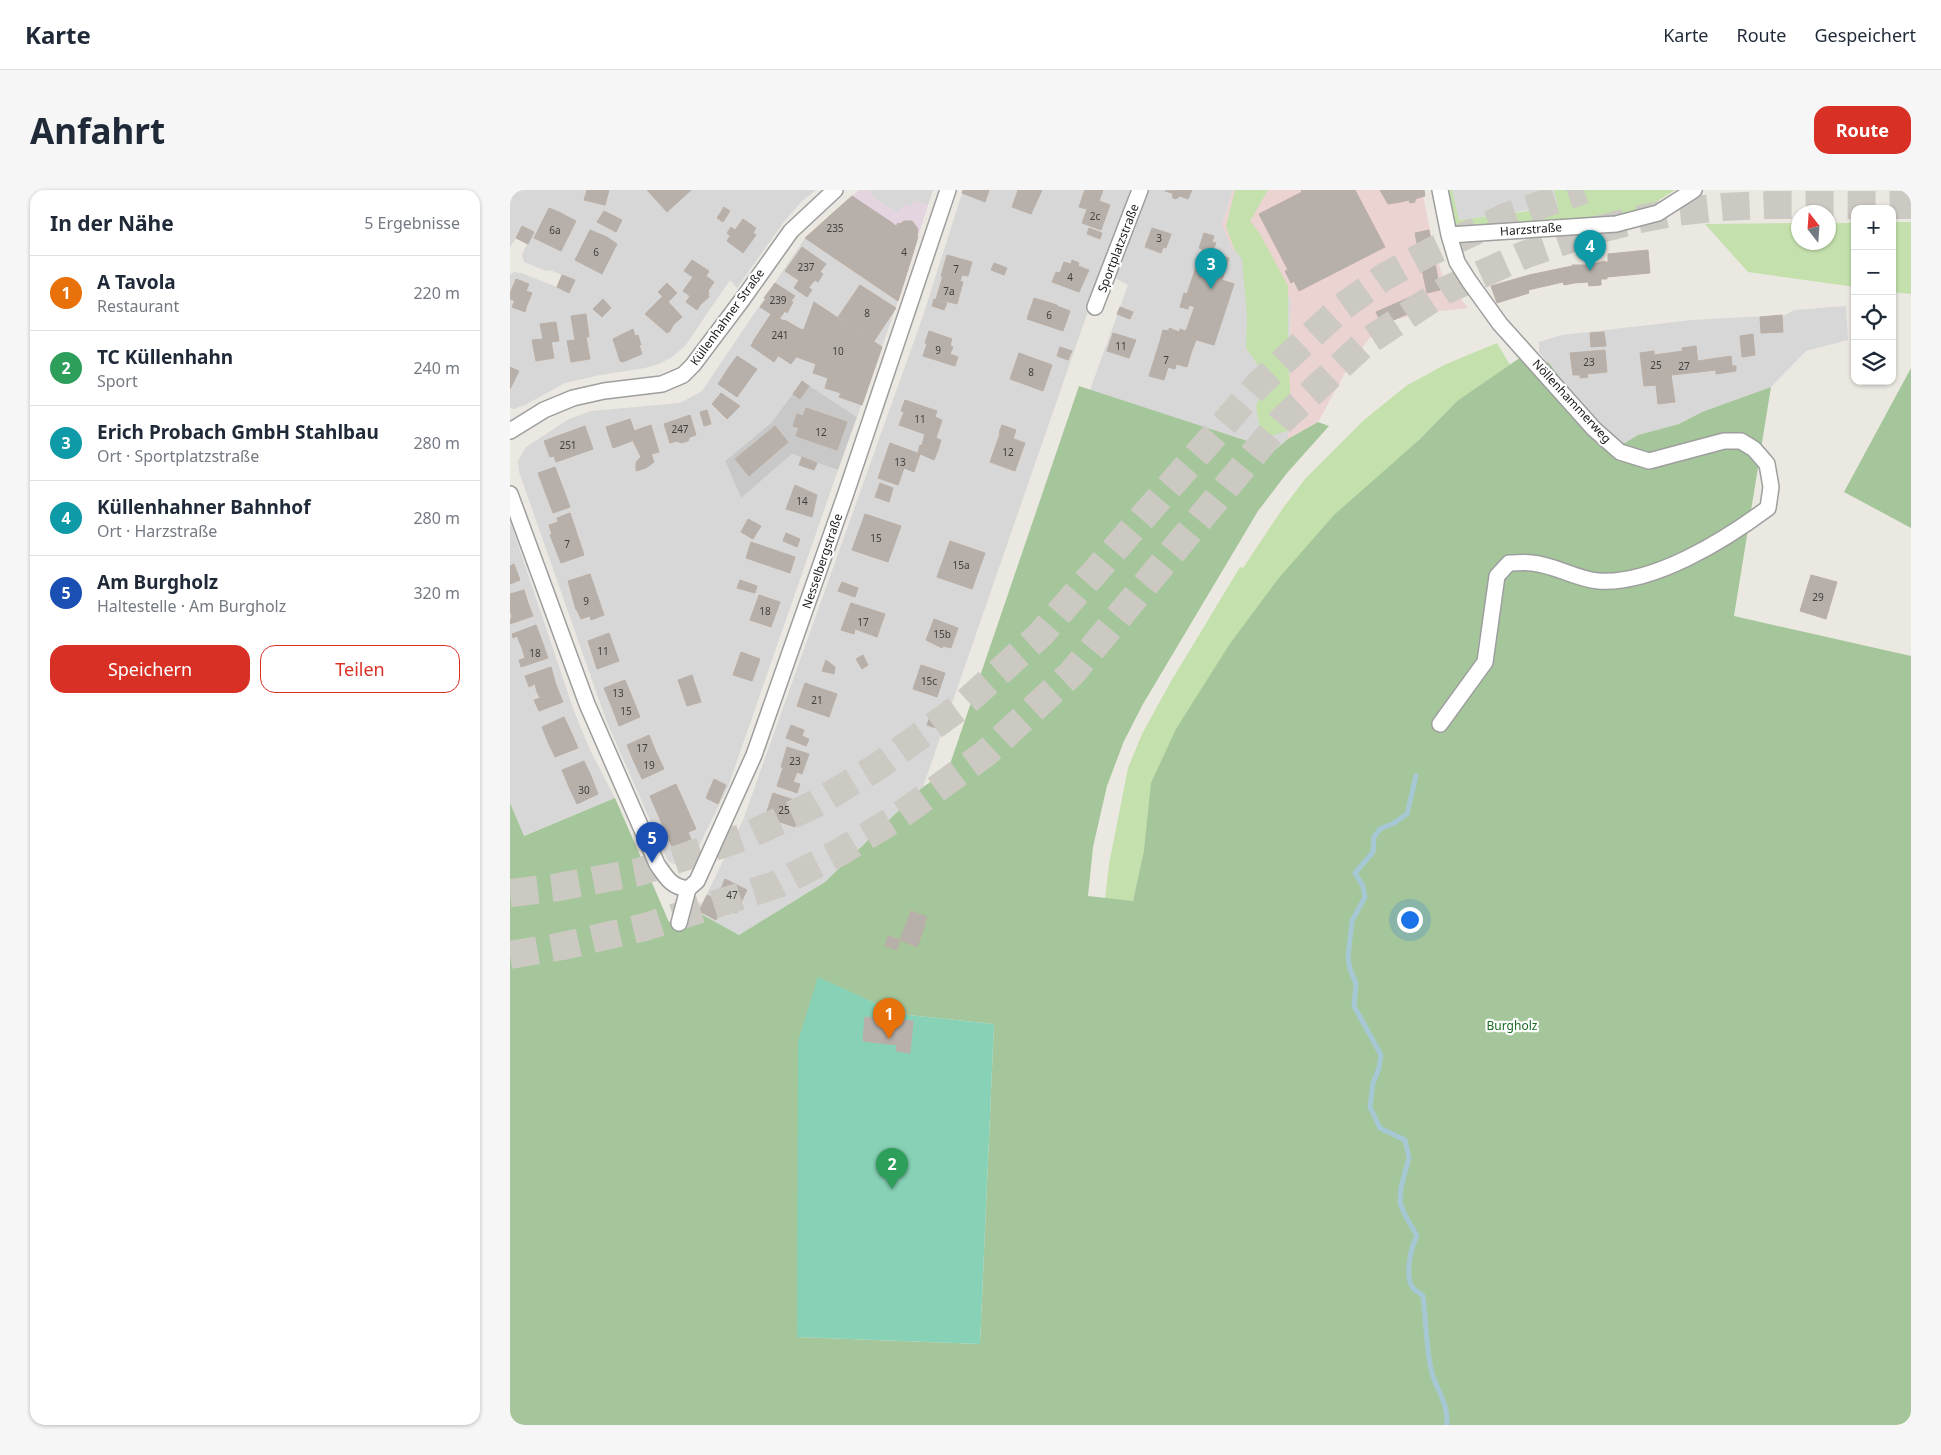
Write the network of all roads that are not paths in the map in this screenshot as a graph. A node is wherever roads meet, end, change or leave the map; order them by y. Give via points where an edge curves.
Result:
1 (834, 190) edge
2 (948, 190) edge
3 (1140, 190) edge
4 (1440, 190) edge
5 (1694, 190) edge
6 (1449, 235) junction
7 (1095, 307) dead end
8 (511, 429) edge
9 (510, 494) edge
10 (1440, 724) dead end
11 (688, 889) junction
12 (678, 923) dead end

1 - 8 street, Küllenhahner Straße via 791,231 683,375 662,384 573,398
2 - 11 street, Nesselbergstraße via 754,755 696,881
3 - 7 street, Sportplatzstraße
4 - 6 street, Nöllenhammerweg
5 - 6 street, Harzstraße via 1658,213 1616,224
6 - 10 street, Nöllenhammerweg via 1457,262 1500,324 1594,429 1620,452 1649,461 1724,441 1741,441 1767,464 1771,487 1768,508 1741,528 1677,563 1635,578 1598,581 1533,563 1509,563 1497,576 1485,662
9 - 11 street via 587,704 657,864 670,882
11 - 12 street, Nesselbergstraße

